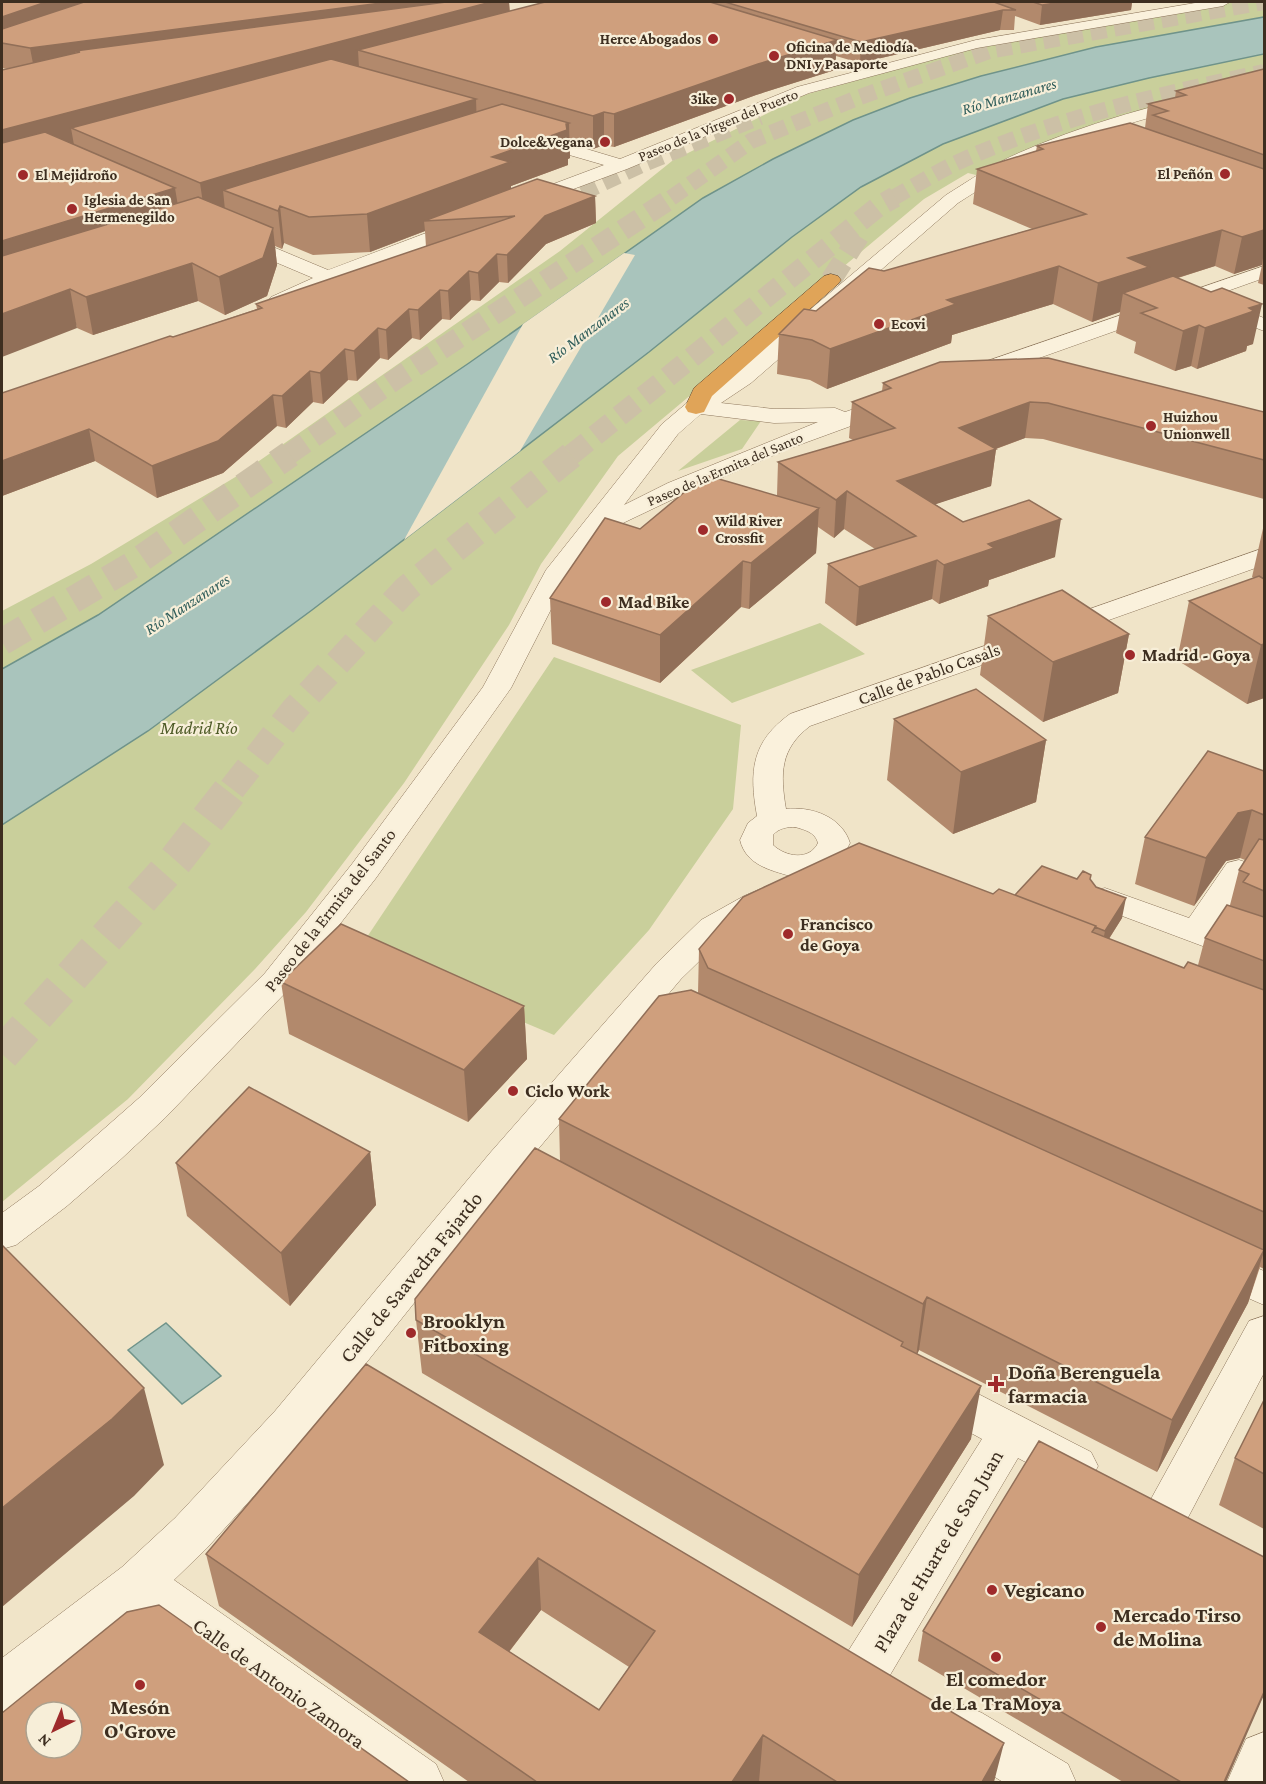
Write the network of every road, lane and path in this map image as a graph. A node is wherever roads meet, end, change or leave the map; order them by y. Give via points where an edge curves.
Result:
1 (1223, 2) edge
2 (1010, 21) edge
3 (1038, 32) junction
4 (844, 66) edge
5 (865, 72) junction
6 (1264, 84) edge
7 (1222, 93) junction
8 (1254, 105) edge
9 (514, 133) edge
10 (1083, 133) junction
11 (1111, 143) edge
12 (621, 165) junction
13 (582, 193) tunnel mouth
14 (221, 232) edge
15 (1264, 272) edge
16 (328, 276) junction
17 (831, 280) tunnel mouth
18 (1194, 296) junction
19 (1264, 325) edge
20 (743, 378) junction
21 (1033, 378) edge
22 (906, 398) edge
23 (696, 407) junction
24 (861, 414) junction
25 (593, 530) junction
26 (1264, 556) edge
27 (785, 819) junction
28 (832, 863) junction
29 (1264, 879) edge
30 (1105, 898) edge
31 (1196, 933) junction
32 (1264, 958) edge
33 (640, 1003) junction
34 (675, 1019) edge
35 (2, 1234) edge
36 (1178, 1250) edge
37 (1264, 1289) edge
38 (1264, 1334) edge
39 (906, 1377) edge
40 (1010, 1432) junction
41 (139, 1582) junction
42 (824, 1646) edge
43 (865, 1670) junction
44 (2, 1688) edge
45 (1264, 1757) edge
46 (1036, 1779) edge
47 (418, 1782) edge
48 (1253, 1782) edge

1 - 3 street, Paseo de la Virgen del Puerto
2 - 3 street
3 - 5 street, Paseo de la Virgen del Puerto
4 - 5 street
5 - 12 street, Paseo de la Virgen del Puerto via 803,90
6 - 7 street
7 - 8 street
7 - 10 street
9 - 12 street
10 - 11 street
10 - 20 street via 1016,161 952,199
12 - 13 street, Paseo de la Virgen del Puerto via 510,214
14 - 16 street
15 - 18 street
16 - 16 street via 483,225 304,302 257,312 315,286
17 - 23 highway via 702,393
18 - 19 street
18 - 21 street via 950,383 1008,371
20 - 23 street
20 - 24 street, Paseo de la Ermita del Santo via 762,398 791,411
22 - 24 street, Paseo de la Ermita del Santo
23 - 24 street, Paseo de la Ermita del Santo via 774,416
23 - 25 street, Paseo de la Ermita del Santo via 670,429
24 - 25 street, Paseo de la Ermita del Santo via 677,488
25 - 35 street, Paseo de la Ermita del Santo via 555,576 496,688 364,871 278,981 106,1150
26 - 27 street, Calle de Pablo Casals via 800,720 785,729 768,763 768,798
27 - 28 street via 811,819 830,831 834,839
27 - 28 street via 758,831 755,839 762,854 783,864
28 - 33 street, Calle de Saavedra Fajardo via 806,881 713,928
29 - 31 street via 1239,870
30 - 31 street
31 - 32 street
33 - 34 street
33 - 41 street, Calle de Saavedra Fajardo via 522,1172 359,1373 291,1424 191,1533
36 - 37 street
38 - 40 street via 1150,1505
39 - 40 street
40 - 43 street, Plaza de Huarte de San Juan
41 - 44 street, Calle de Saavedra Fajardo
41 - 47 street, Calle de Antonio Zamora
42 - 43 street
43 - 46 street
45 - 48 street

